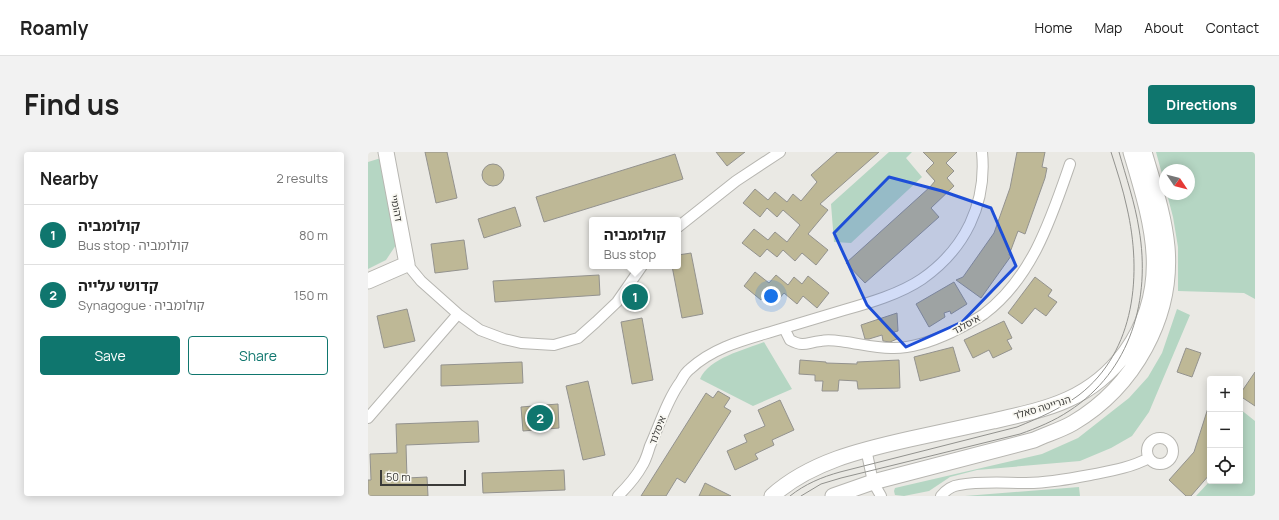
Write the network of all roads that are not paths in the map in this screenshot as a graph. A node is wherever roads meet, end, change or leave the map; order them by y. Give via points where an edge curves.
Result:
1 (386, 152) edge
2 (780, 152) edge
3 (982, 152) edge
4 (1131, 152) edge
5 (1144, 152) edge
6 (1070, 164) dead end
7 (681, 225) edge
8 (407, 264) junction
9 (640, 269) edge
10 (368, 281) edge
11 (458, 314) junction
12 (784, 328) junction
13 (368, 418) edge
14 (866, 449) junction
15 (1149, 458) dead end
16 (873, 482) junction
17 (618, 496) edge
18 (772, 496) edge
19 (833, 496) edge
20 (881, 496) edge
21 (941, 496) edge

1 - 8 main road, דהומיי
2 - 7 street via 736,181
3 - 12 street, איסלנד via 980,192 971,224 964,237 940,264 922,279 895,293 870,303
4 - 14 main road, הנרייטה סאלד via 1150,221 1155,267 1153,290 1143,320 1132,343 1116,364 1086,390 1047,407
5 - 16 main road via 1163,221 1168,273 1159,316 1148,342 1123,381 1108,397 1073,423 1034,440
6 - 12 street, איסלנד via 1051,219 1026,268 1003,297 966,325 942,337 893,348 823,340 803,345 790,340
8 - 10 main road
8 - 11 street via 421,281
9 - 11 street via 617,302 578,338 563,343 540,345 504,339 480,330
11 - 13 street
12 - 17 street, איסלנד via 719,349 688,370 666,406 643,465
14 - 16 street
14 - 18 main road, הנרייטה סאלד via 821,466 784,485
15 - 21 street via 1120,469 1066,479 958,485 950,487
16 - 19 main road
16 - 20 street

